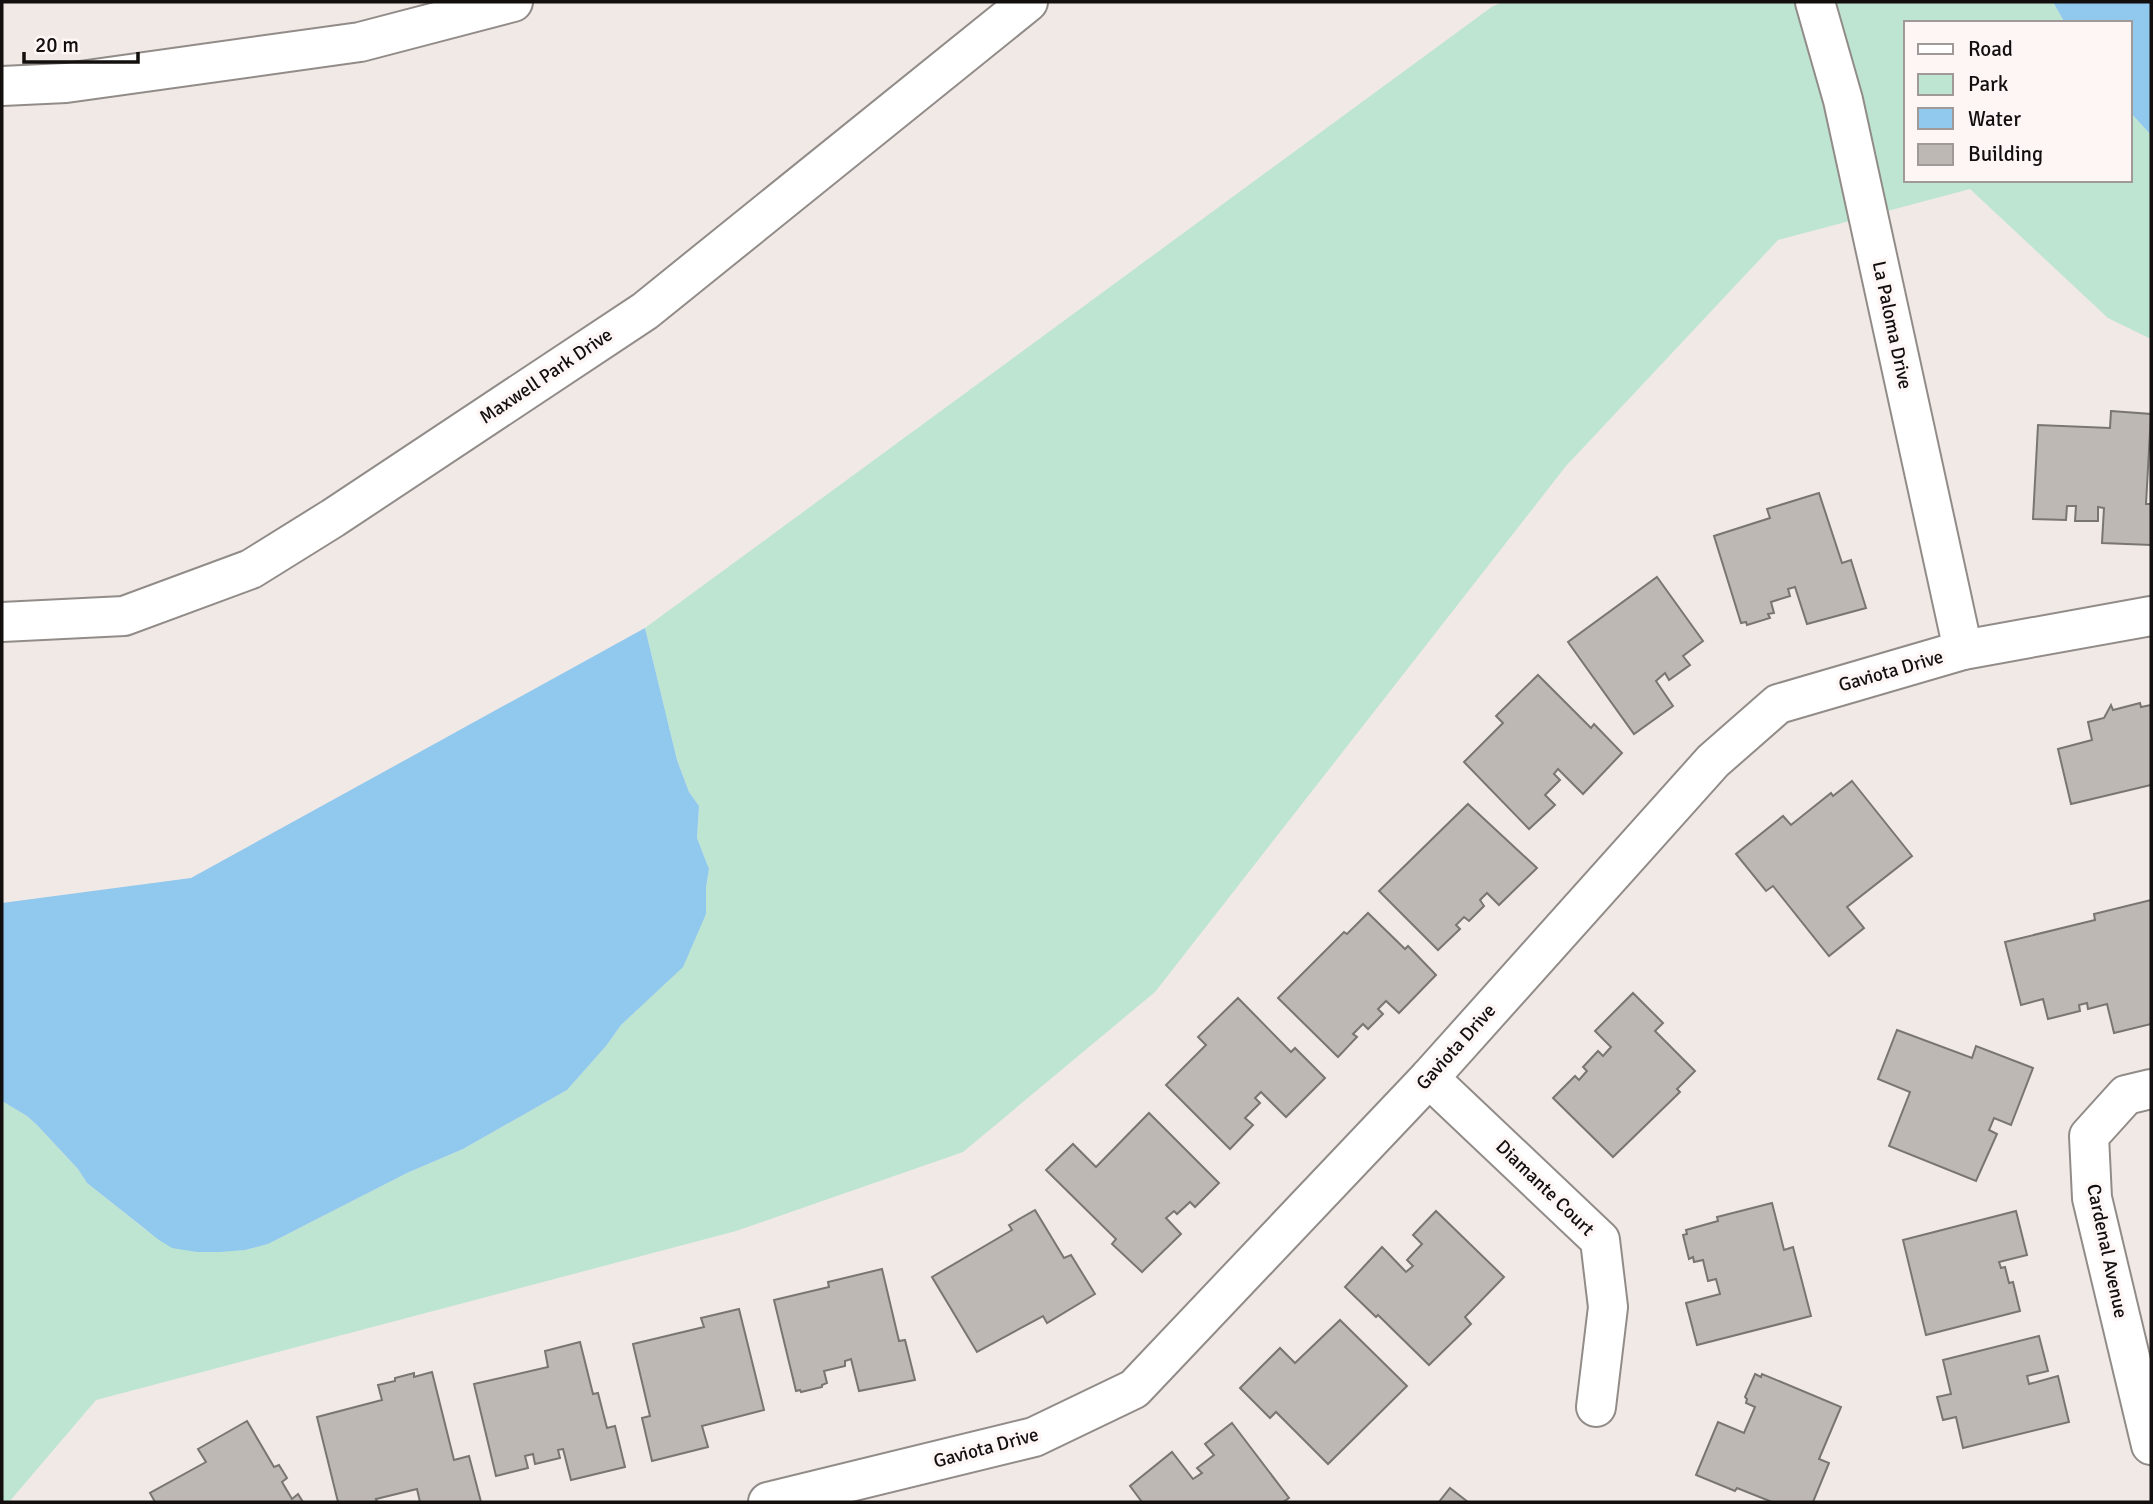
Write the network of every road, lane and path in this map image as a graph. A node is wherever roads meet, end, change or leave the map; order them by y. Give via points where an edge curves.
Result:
1 (513, 2) edge
2 (1028, 2) edge
3 (1815, 2) edge
4 (2, 86) edge
5 (2151, 616) edge
6 (2, 622) edge
7 (1963, 650) junction
8 (1429, 1078) junction
9 (2151, 1089) edge
10 (1596, 1407) dead end
11 (2151, 1445) edge
12 (768, 1502) edge

1 - 4 street via 360,42 66,83
2 - 6 street, Maxwell Park Drive via 645,311 251,569 124,616
3 - 7 street, La Paloma Drive via 1843,100
5 - 7 street, Gaviota Drive
7 - 8 street, Gaviota Drive via 1778,704 1713,761
8 - 10 street, Diamante Court via 1600,1240 1608,1307
8 - 12 street, Gaviota Drive via 1134,1389 1034,1437
9 - 11 street, Cardenal Avenue via 2126,1095 2089,1136 2092,1198

